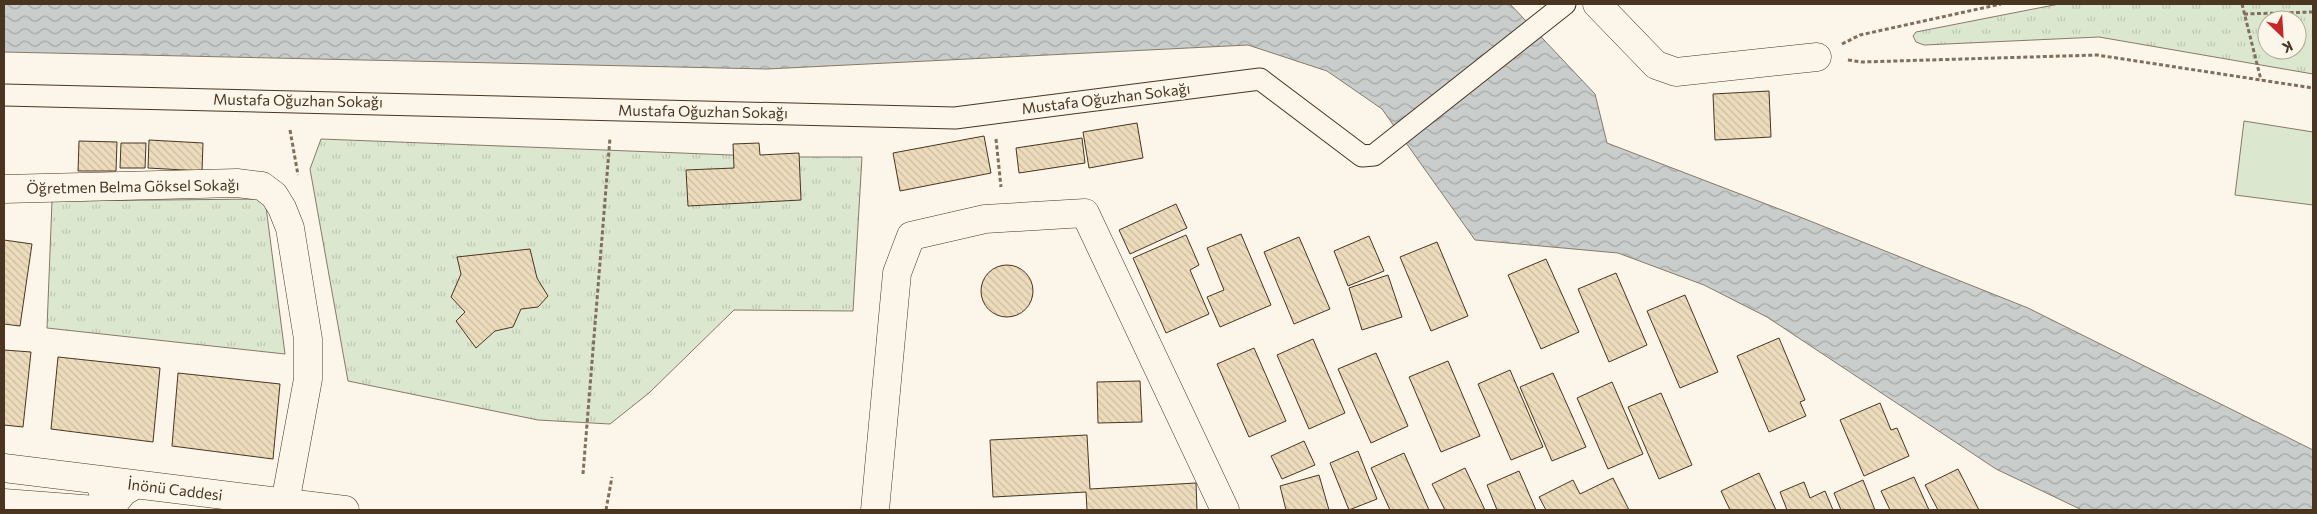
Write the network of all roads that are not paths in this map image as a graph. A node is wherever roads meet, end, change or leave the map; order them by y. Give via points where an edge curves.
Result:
1 (1565, 4) edge
2 (1597, 4) edge
3 (1817, 56) road end
4 (4, 95) edge
5 (4, 189) edge
6 (4, 468) edge
7 (100, 481) junction
8 (135, 485) junction
9 (4, 503) edge
10 (285, 503) junction
11 (96, 510) edge
12 (109, 510) edge
13 (346, 510) edge
14 (875, 510) edge
15 (1225, 510) edge

1 - 4 street, Mustafa Oğuzhan Sokağı via 1374,155 1362,156 1260,79 955,118
2 - 3 street via 1656,65 1676,72
5 - 10 street, Öğretmen Belma Göksel Sokağı via 237,183 262,186 274,195 290,228 308,339 308,379
6 - 7 street, İnönü Caddesi
7 - 8 street, İnönü Caddesi
7 - 12 street
8 - 10 street, İnönü Caddesi
8 - 12 street via 123,492
9 - 11 street
10 - 13 street, İnönü Caddesi
14 - 15 street via 897,273 911,236 984,219 1085,213

